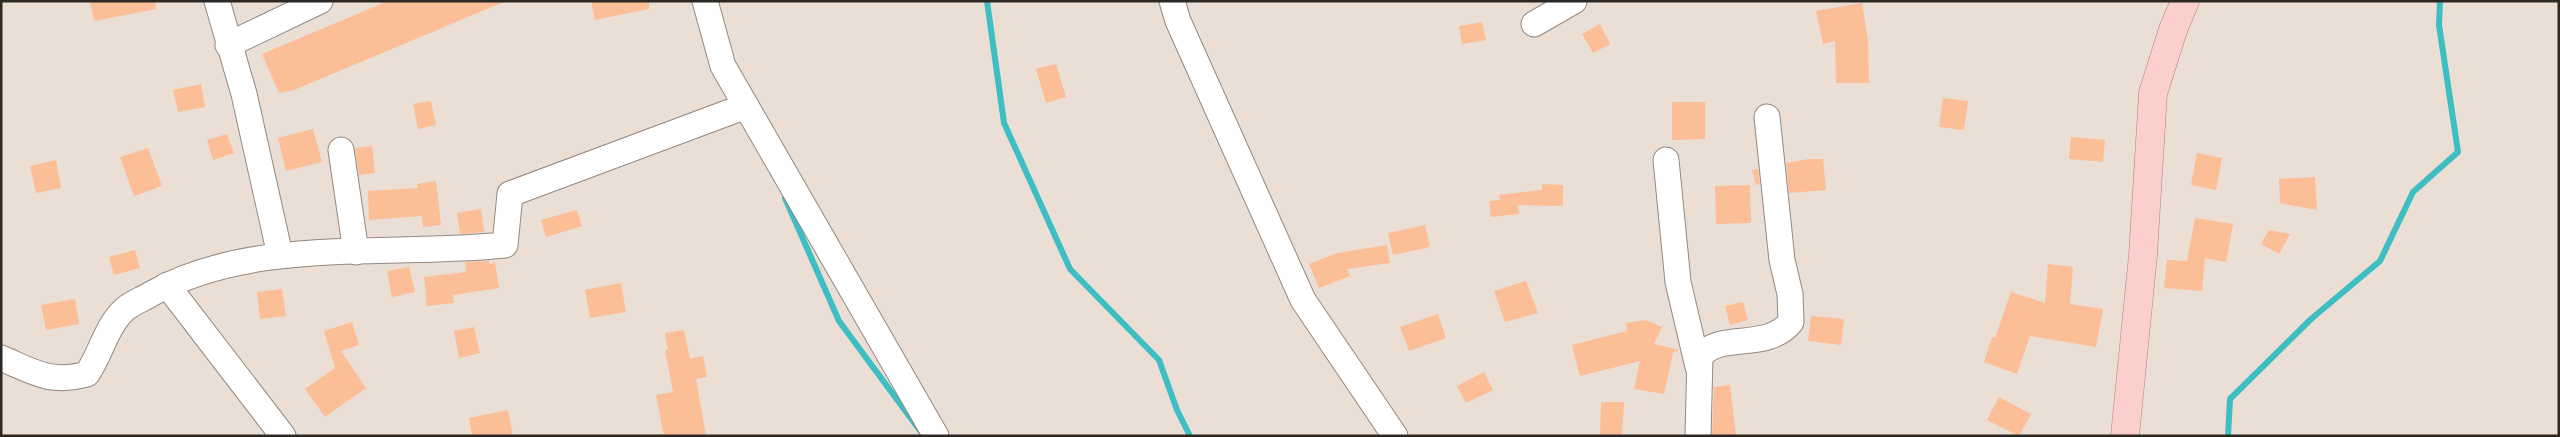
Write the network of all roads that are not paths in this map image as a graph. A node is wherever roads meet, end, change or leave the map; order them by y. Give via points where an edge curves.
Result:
1 (218, 1) edge
2 (320, 1) edge
3 (704, 1) edge
4 (1172, 1) edge
5 (1574, 1) edge
6 (2185, 1) edge
7 (1534, 24) dead end
8 (228, 45) junction
9 (746, 106) junction
10 (1767, 117) dead end
11 (341, 150) dead end
12 (1666, 160) dead end
13 (356, 252) junction
14 (280, 255) junction
15 (167, 285) junction
16 (1, 358) edge
17 (1698, 367) junction
18 (283, 436) edge
19 (936, 436) edge
20 (1394, 436) edge
21 (1698, 436) edge
22 (2125, 436) edge

1 - 8 street
2 - 8 street
3 - 9 street via 723,66
4 - 20 street via 1178,21 1303,300
5 - 7 street
6 - 22 main road via 2153,93 2143,255
8 - 14 street via 244,94
9 - 13 street via 510,194 505,246
9 - 19 street
10 - 17 street via 1791,322 1767,339 1711,347 1700,356
11 - 13 street
12 - 17 street via 1678,282
13 - 14 street
14 - 15 street via 222,265
15 - 16 street via 125,309 110,327 97,360 87,374 69,379 48,378
15 - 18 street
17 - 21 street

